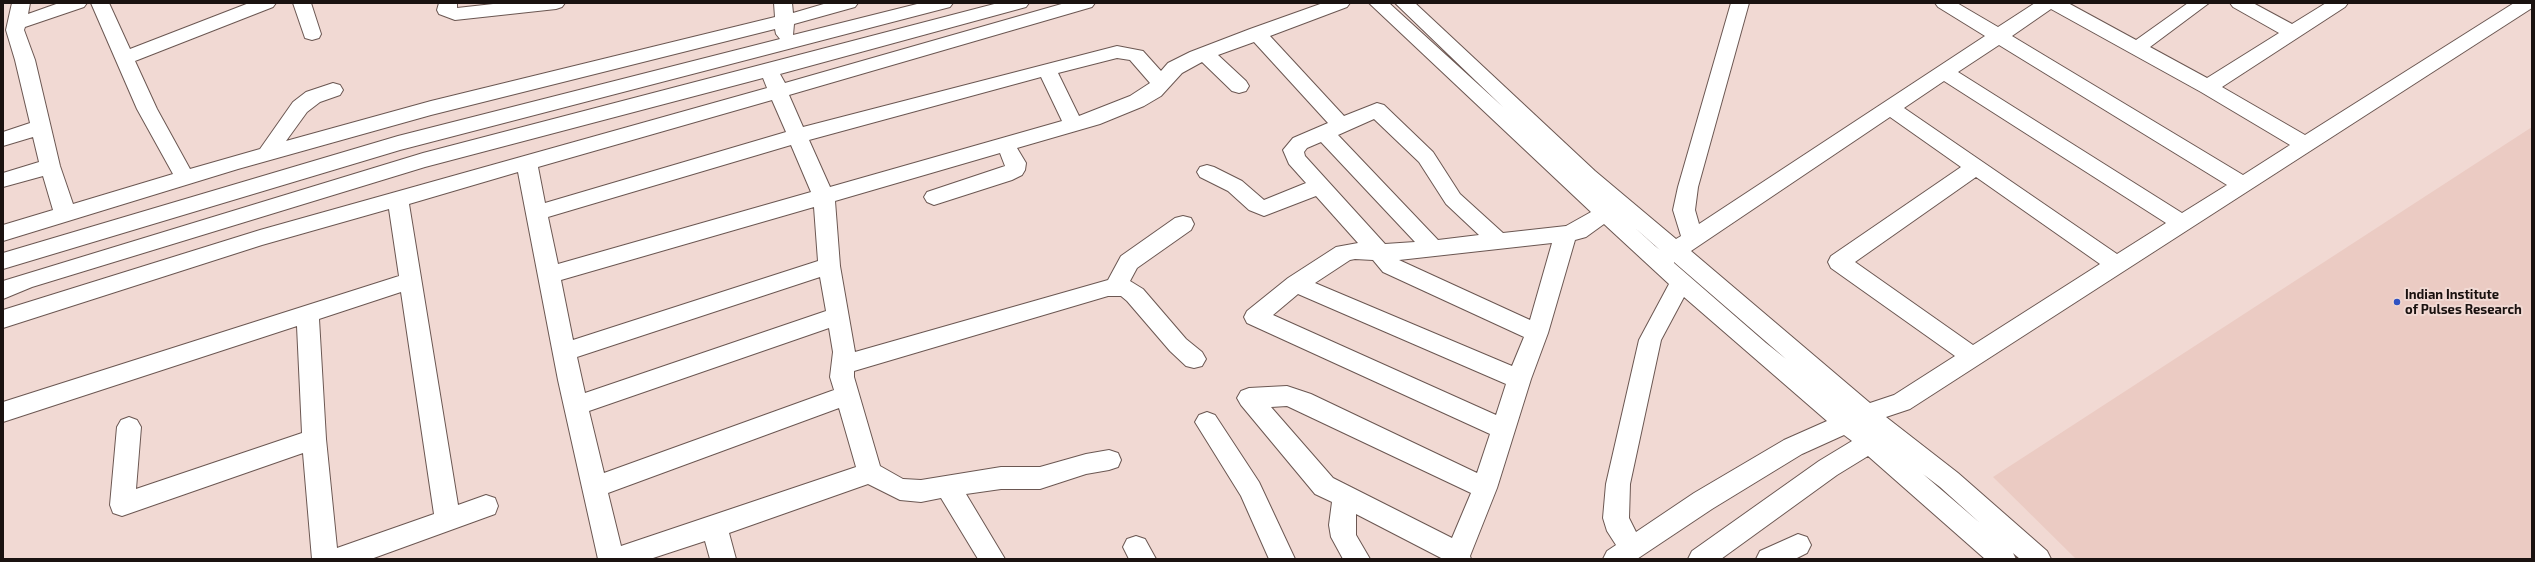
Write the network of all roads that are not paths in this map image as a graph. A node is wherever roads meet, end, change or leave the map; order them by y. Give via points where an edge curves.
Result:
1 (21, 3) edge
2 (78, 3) edge
3 (100, 3) edge
4 (267, 3) edge
5 (302, 3) edge
6 (448, 3) edge
7 (556, 3) edge
8 (850, 3) edge
9 (944, 3) edge
10 (1020, 3) edge
11 (1086, 3) edge
12 (1341, 3) edge
13 (1740, 3) edge
14 (1944, 3) edge
15 (2048, 3) edge
16 (2054, 3) edge
17 (2200, 3) edge
18 (2239, 3) edge
19 (2339, 3) edge
20 (1396, 5) edge
21 (2516, 5) edge
22 (784, 12) edge
23 (16, 24) junction
24 (2292, 32) junction
25 (1257, 33) junction
26 (312, 34) dead end
27 (2000, 37) junction
28 (786, 44) junction
29 (2138, 47) junction
30 (763, 50) junction
31 (1204, 54) junction
32 (124, 59) junction
33 (769, 70) junction
34 (1047, 70) junction
35 (1945, 74) junction
36 (1161, 84) junction
37 (1239, 86) dead end
38 (2208, 87) junction
39 (333, 90) dead end
40 (778, 92) junction
41 (1892, 109) junction
42 (1074, 125) junction
43 (40, 127) junction
44 (1333, 129) junction
45 (797, 136) junction
46 (3, 140) edge
47 (2304, 144) junction
48 (1005, 145) junction
49 (267, 154) junction
50 (527, 164) junction
51 (50, 166) junction
52 (1976, 167) junction
53 (1207, 172) dead end
54 (185, 178) junction
55 (3, 180) edge
56 (2242, 184) junction
57 (1320, 186) junction
58 (824, 197) junction
59 (934, 197) dead end
60 (398, 200) junction
61 (65, 213) junction
62 (536, 213) junction
63 (1605, 214) junction
64 (2181, 222) junction
65 (1183, 224) dead end
66 (3, 233) edge
67 (1566, 234) junction
68 (1693, 239) junction
69 (1498, 241) junction
70 (1434, 248) junction
71 (1380, 253) junction
72 (1667, 256) junction
73 (3, 261) edge
74 (2116, 264) junction
75 (829, 266) junction
76 (549, 275) junction
77 (410, 280) junction
78 (1681, 281) junction
79 (1296, 284) junction
80 (1118, 288) junction
81 (3, 290) edge
82 (308, 314) junction
83 (838, 316) junction
84 (3, 319) edge
85 (1537, 332) junction
86 (565, 352) junction
87 (1973, 357) junction
88 (1194, 359) dead end
89 (843, 365) junction
90 (1520, 379) junction
91 (846, 396) junction
92 (1902, 402) junction
93 (576, 406) junction
94 (3, 412) edge
95 (1856, 418) junction
96 (1207, 422) dead end
97 (129, 427) dead end
98 (1504, 429) junction
99 (1878, 437) junction
100 (314, 439) junction
101 (1109, 460) dead end
102 (870, 473) junction
103 (947, 486) junction
104 (595, 487) junction
105 (1485, 488) junction
106 (1345, 498) junction
107 (486, 506) dead end
108 (448, 520) junction
109 (714, 526) junction
110 (1798, 545) dead end
111 (1624, 553) edge
112 (1458, 558) edge
113 (325, 559) edge
114 (339, 559) edge
115 (611, 559) edge
116 (615, 559) edge
117 (723, 559) edge
118 (992, 559) edge
119 (1282, 559) edge
120 (1357, 559) edge
121 (1701, 559) edge
122 (1769, 559) edge
123 (2003, 559) edge
124 (2038, 559) edge

1 - 23 street
2 - 23 street
3 - 32 street
4 - 32 street
5 - 26 street
6 - 7 street via 446,10 455,14
8 - 22 street
9 - 28 street
10 - 33 street
11 - 40 street
12 - 25 street
13 - 68 street via 1688,187 1684,210
14 - 27 street
15 - 27 street
16 - 29 street
17 - 29 street
18 - 24 street
19 - 24 street
20 - 63 street
20 - 72 street via 1588,176
21 - 47 street
22 - 28 street
22 - 49 street
23 - 43 street via 15,30 25,60
24 - 38 street
25 - 31 street
25 - 44 street
27 - 35 street
27 - 56 street
28 - 30 street
29 - 38 street
30 - 33 street
30 - 73 street via 398,143
31 - 36 street via 1175,68
31 - 37 street
32 - 54 street via 147,109
33 - 40 street
33 - 81 street via 423,160 25,281
34 - 36 street via 1105,54 1126,53 1141,60
34 - 42 street
34 - 45 street
35 - 41 street
35 - 64 street
36 - 42 street via 1138,101
38 - 47 street
39 - 49 street via 313,96 300,107
40 - 45 street
40 - 50 street
41 - 52 street
41 - 68 street
42 - 48 street
43 - 46 street
43 - 51 street
44 - 57 street via 1300,143 1292,154
44 - 69 street via 1377,110 1426,157 1453,199
44 - 70 street
45 - 58 street
45 - 62 street
47 - 56 street
48 - 58 street
48 - 59 street via 1016,162 1015,170
49 - 54 street
50 - 60 street
50 - 62 street
51 - 55 street
51 - 61 street
52 - 74 street
52 - 87 street via 1839,262
53 - 57 street via 1235,186 1256,205 1264,208
54 - 61 street
56 - 64 street
57 - 71 street
58 - 75 street
58 - 76 street
60 - 77 street
60 - 84 street via 260,238
61 - 66 street
62 - 76 street
63 - 67 street via 1578,231
63 - 72 street
64 - 74 street
65 - 80 street via 1129,262 1121,273
67 - 69 street
67 - 85 street
68 - 72 street
69 - 70 street
70 - 71 street
71 - 79 street via 1344,253 1334,257
71 - 85 street via 1397,270
72 - 78 street
72 - 95 street
74 - 87 street
75 - 83 street
75 - 86 street
76 - 86 street
77 - 82 street
77 - 108 street
78 - 95 street
78 - 111 street via 1650,340 1618,484 1616,518
79 - 90 street
79 - 98 street via 1255,317
80 - 88 street via 1124,288 1135,295 1178,345
80 - 89 street via 1108,288
82 - 94 street
82 - 100 street
83 - 89 street via 844,352
83 - 93 street
85 - 90 street
86 - 93 street
87 - 92 street
89 - 91 street via 842,377
90 - 98 street
91 - 102 street
91 - 104 street
92 - 95 street
92 - 99 street
93 - 104 street
95 - 99 street
95 - 111 street via 1793,447
96 - 119 street via 1250,490
97 - 100 street via 122,505
98 - 105 street
99 - 121 street via 1828,468
99 - 123 street
99 - 124 street via 1949,480
100 - 113 street
101 - 103 street via 1040,478 1001,478
102 - 103 street via 894,486 910,491
102 - 109 street
103 - 118 street
104 - 115 street
105 - 106 street via 1303,402 1287,396 1249,398 1317,479
105 - 112 street
106 - 112 street via 1441,545
106 - 120 street via 1342,525 1344,537
107 - 108 street
108 - 114 street
109 - 116 street
109 - 117 street
110 - 122 street

